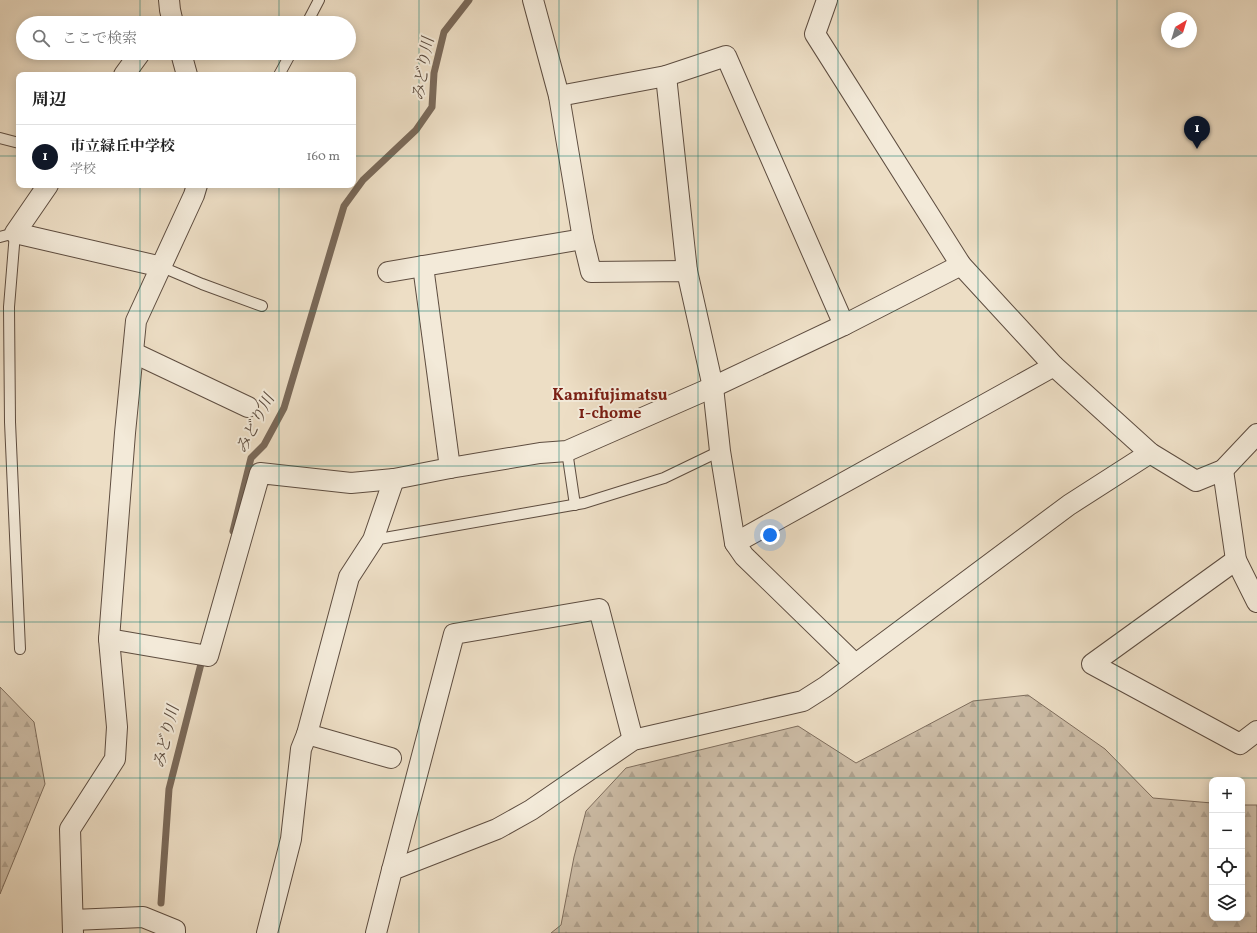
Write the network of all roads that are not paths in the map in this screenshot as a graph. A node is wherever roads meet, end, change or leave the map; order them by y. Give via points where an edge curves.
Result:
1 (319, 0) edge
2 (534, 0) edge
3 (827, 0) edge
4 (311, 16) edge
5 (135, 60) edge
6 (183, 60) edge
7 (287, 60) edge
8 (126, 72) edge
9 (186, 72) edge
10 (281, 72) edge
11 (666, 76) junction
12 (559, 96) junction
13 (0, 138) edge
14 (16, 142) edge
15 (46, 188) edge
16 (196, 188) edge
17 (8, 235) edge
18 (583, 239) junction
19 (961, 265) junction
20 (423, 266) junction
21 (162, 267) junction
22 (687, 271) junction
23 (388, 272) dead end
24 (262, 306) dead end
25 (844, 324) junction
26 (134, 353) junction
27 (1054, 366) junction
28 (712, 387) junction
29 (248, 407) dead end
30 (1257, 434) edge
31 (567, 451) junction
32 (720, 451) junction
33 (1150, 453) junction
34 (450, 468) junction
35 (1223, 470) junction
36 (394, 479) junction
37 (575, 505) junction
38 (373, 540) junction
39 (735, 543) junction
40 (1236, 560) junction
41 (1257, 602) edge
42 (109, 639) junction
43 (20, 649) dead end
44 (855, 664) junction
45 (1257, 731) edge
46 (307, 734) junction
47 (632, 740) junction
48 (391, 758) dead end
49 (392, 870) junction
50 (73, 926) edge
51 (175, 933) edge
52 (267, 933) edge
53 (376, 933) edge

1 - 4 lane
2 - 12 street
3 - 19 street via 815,34
5 - 8 street
6 - 9 street
7 - 10 lane
11 - 12 street
11 - 22 street
11 - 25 street via 726,56
12 - 18 street
13 - 14 lane
15 - 17 street
16 - 21 street
17 - 21 street
17 - 43 lane via 10,415
18 - 20 street
18 - 22 street via 591,272
19 - 25 street
19 - 27 street
20 - 23 street
20 - 34 street
21 - 24 lane
21 - 26 street via 136,321
22 - 28 street
25 - 28 street
26 - 29 street
26 - 42 street
27 - 33 street
27 - 39 street
28 - 31 street
28 - 32 street
30 - 35 street
31 - 34 street
31 - 37 lane
32 - 37 lane via 664,478
32 - 39 street
33 - 35 street via 1196,481
33 - 44 street via 1069,505
34 - 36 street
35 - 40 street
36 - 38 street
36 - 42 street via 352,483 260,473 208,656
37 - 38 lane
38 - 46 street via 349,577
39 - 44 street via 744,556
40 - 41 street
40 - 45 street via 1092,664 1240,744
42 - 50 street via 118,727 115,759 70,829
44 - 47 street via 804,700
46 - 48 street
46 - 52 street via 301,749 291,839
47 - 49 street via 531,810 497,829
47 - 49 street via 599,609 454,634
49 - 53 street
50 - 51 street via 143,917 175,930

